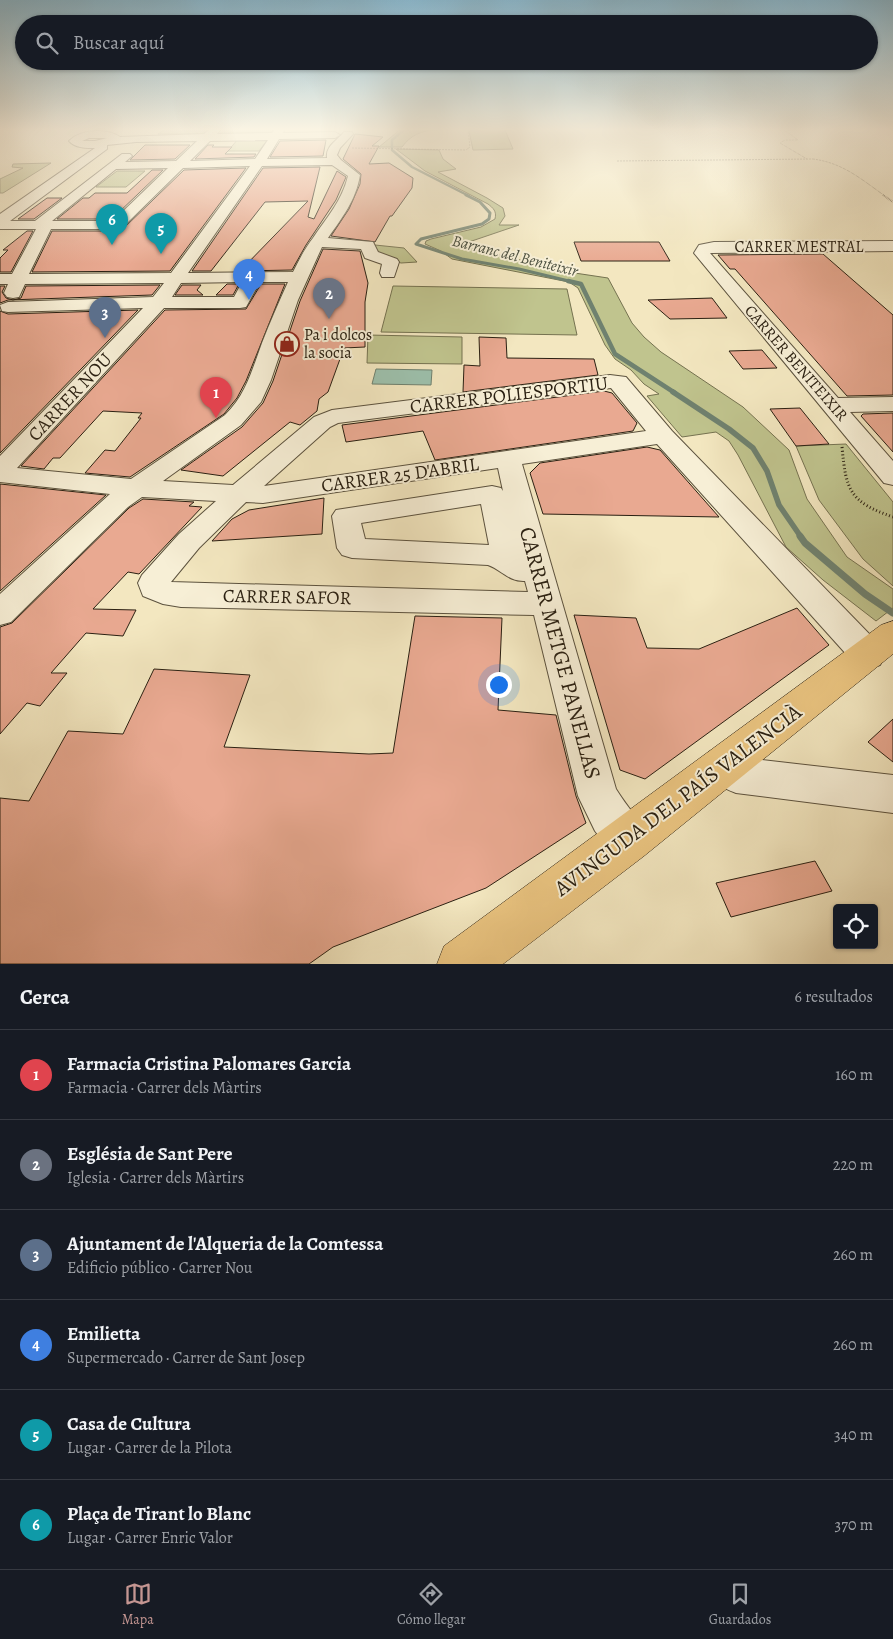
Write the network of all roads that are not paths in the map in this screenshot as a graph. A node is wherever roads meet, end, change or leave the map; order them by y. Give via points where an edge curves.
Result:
1 (59, 174) edge
2 (103, 174) edge
3 (170, 174) edge
4 (250, 174) edge
5 (351, 174) edge
6 (0, 221) edge
7 (0, 225) edge
8 (42, 225) junction
9 (318, 242) junction
10 (893, 246) edge
11 (705, 248) joint
12 (300, 273) junction
13 (388, 273) dead end
14 (177, 277) junction
15 (9, 279) edge
16 (249, 282) junction
17 (158, 303) junction
18 (5, 307) edge
19 (893, 404) edge
20 (832, 406) junction
21 (663, 436) junction
22 (508, 460) junction
23 (0, 473) edge
24 (893, 477) edge
25 (135, 488) junction
26 (238, 495) junction
27 (506, 561) junction
28 (543, 587) junction
29 (0, 614) edge
30 (885, 643) edge
31 (723, 765) junction
32 (893, 794) edge
33 (628, 840) junction
34 (462, 964) edge

1 - 6 street
2 - 8 street
3 - 8 street via 116,227
4 - 14 street
5 - 9 street via 354,176 348,199
7 - 8 street
8 - 15 street
9 - 12 street
9 - 13 street via 368,245 371,255 391,262
10 - 11 street, CARRER MESTRAL
11 - 20 street, CARRER BENITEIXIR via 702,253 705,257
12 - 16 street
12 - 25 street via 276,331 264,372 248,405 233,420
14 - 15 street
14 - 16 street
14 - 17 street, CARRER NOU
15 - 18 street
16 - 17 street via 240,303
17 - 18 street
17 - 23 street, CARRER NOU
19 - 20 street
20 - 24 street, CARRER BENITEIXIR
21 - 22 street, CARRER 25 D'ABRIL
21 - 26 street, CARRER POLIESPORTIU via 618,382 610,380 332,417 322,422
21 - 30 street, CARRER POLIESPORTIU
22 - 26 street, CARRER 25 D'ABRIL via 263,495
22 - 28 street, CARRER METGE PANELLAS
23 - 25 street, CARRER 25 D'ABRIL
25 - 26 street, CARRER 25 D'ABRIL
25 - 29 street via 103,513
26 - 28 street, CARRER SAFOR via 189,541 153,583 154,588 163,593 181,595
27 - 27 street via 492,494 346,516 352,548 491,555
27 - 28 street
28 - 33 street, CARRER METGE PANELLAS via 598,796
30 - 31 main road, AVINGUDA DEL PAÍS VALENCIÀ
31 - 32 street via 736,775
31 - 33 main road, AVINGUDA DEL PAÍS VALENCIÀ
33 - 34 main road, AVINGUDA DEL PAÍS VALENCIÀ

